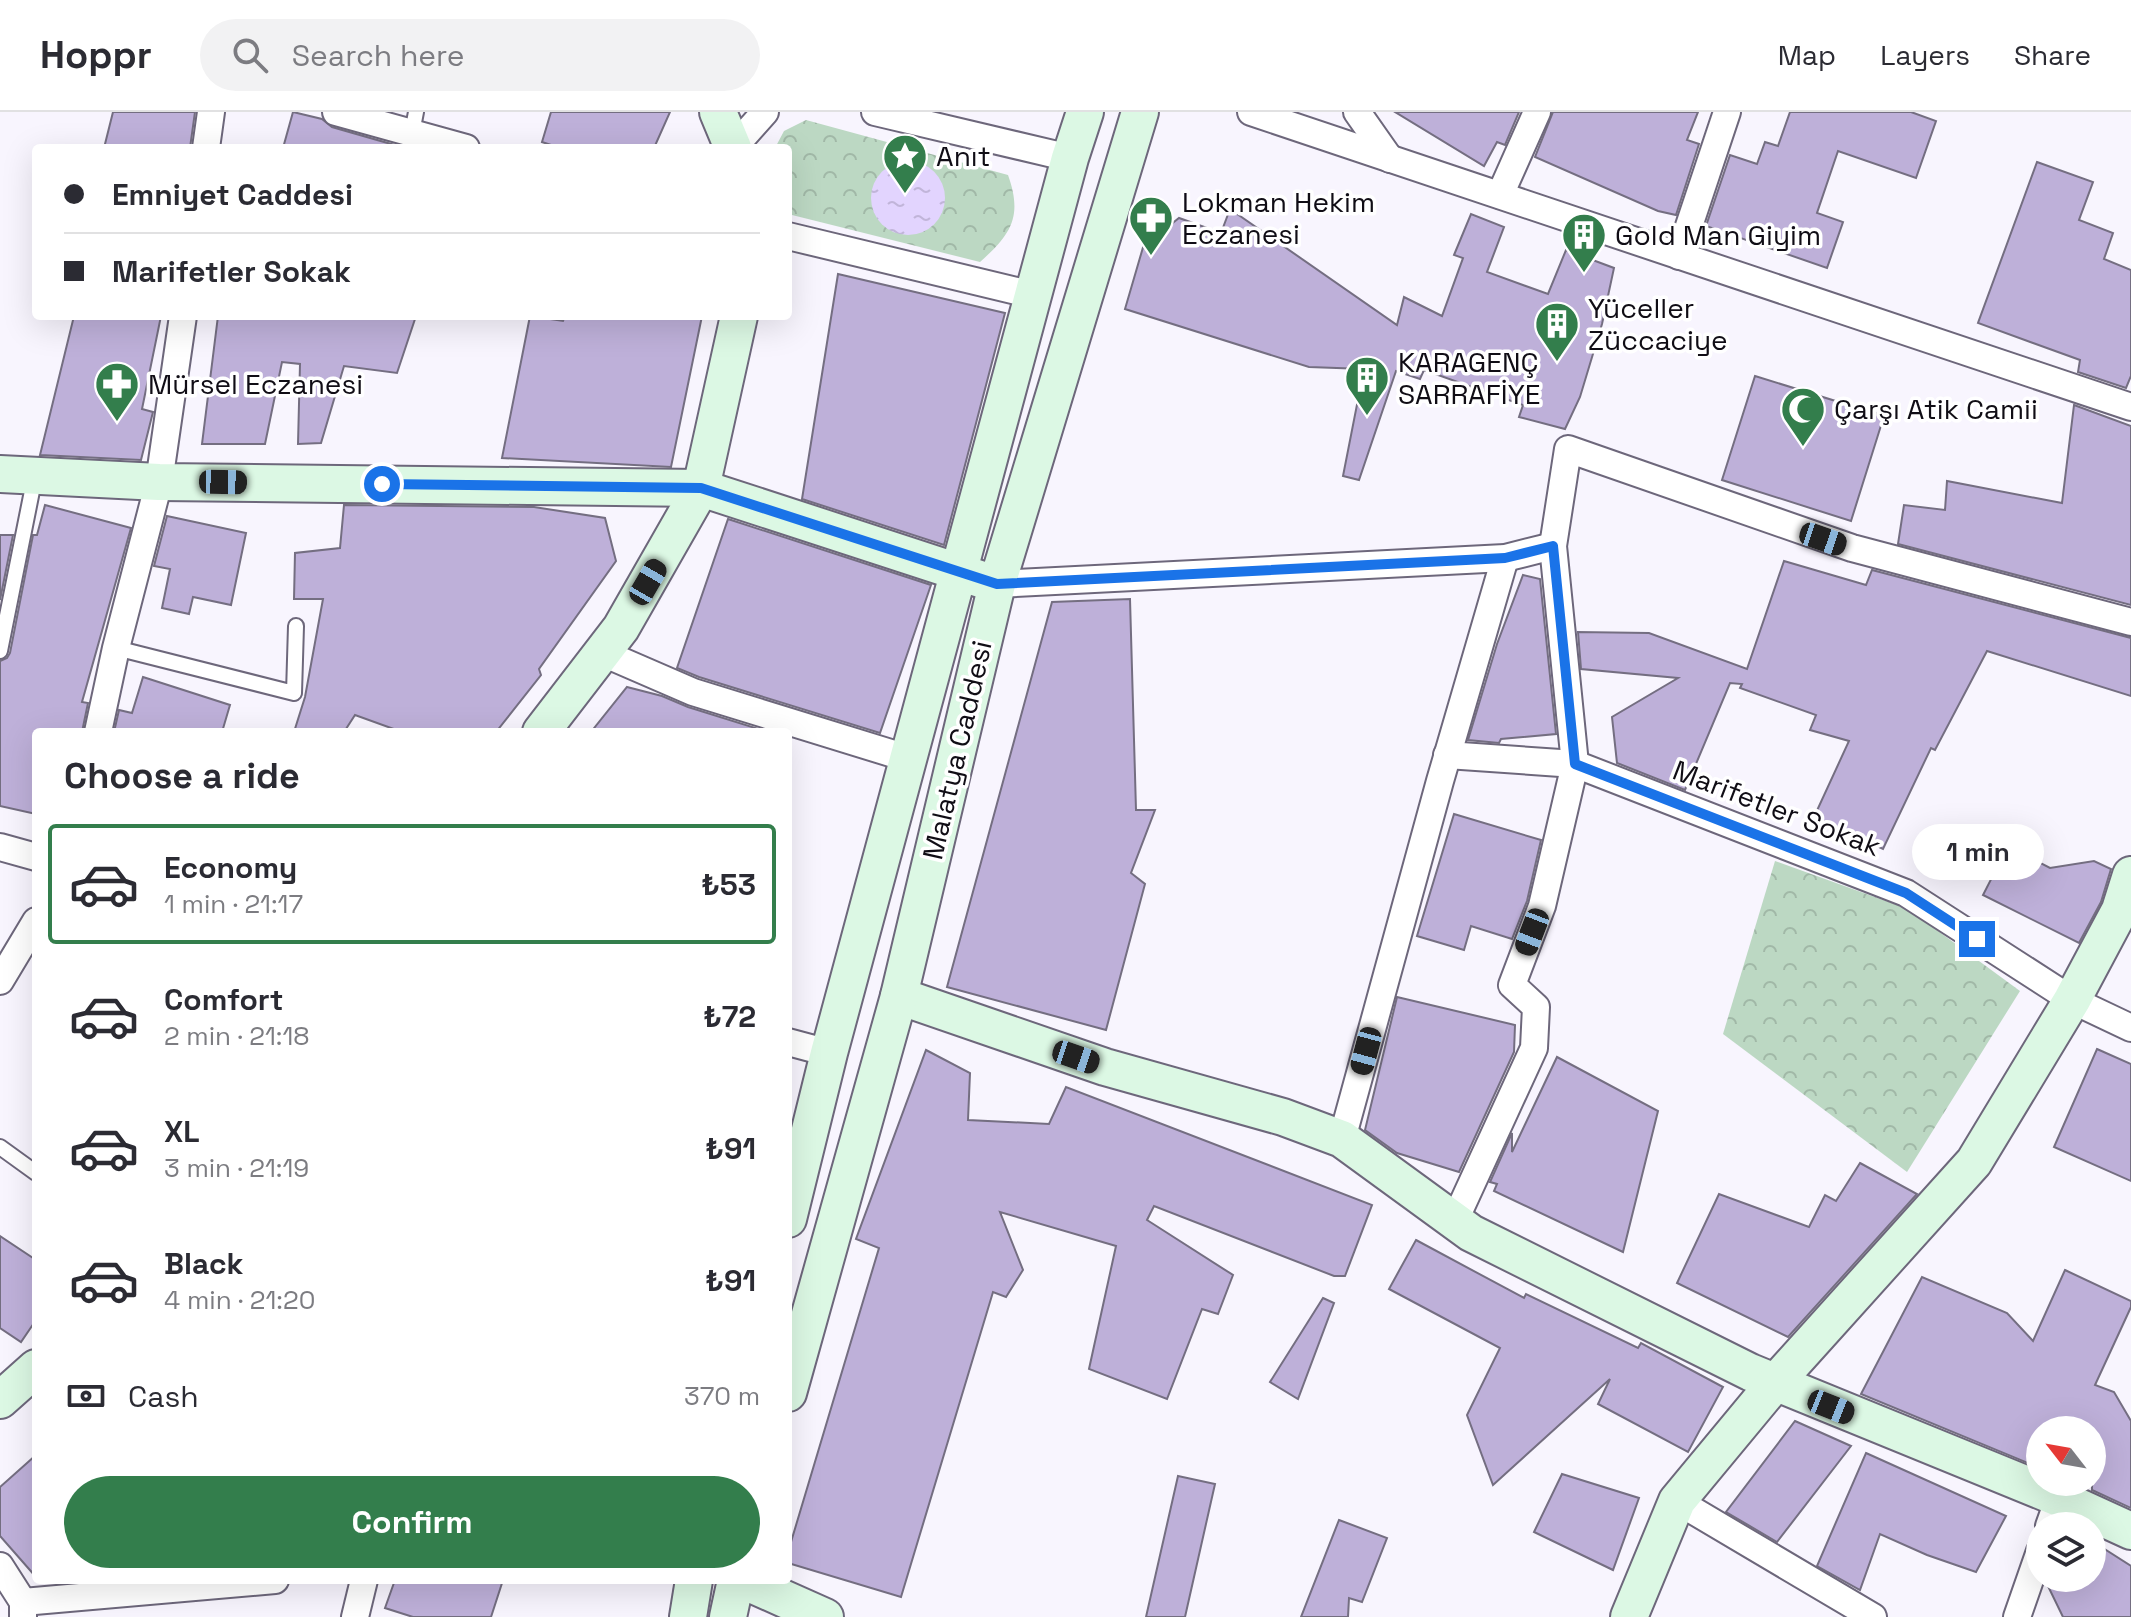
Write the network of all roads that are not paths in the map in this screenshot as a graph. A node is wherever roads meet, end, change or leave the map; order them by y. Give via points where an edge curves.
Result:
1 (211, 112) edge
2 (336, 112) edge
3 (718, 112) edge
4 (765, 112) edge
5 (875, 112) edge
6 (1085, 112) edge
7 (1140, 112) edge
8 (1251, 112) edge
9 (1357, 112) edge
10 (1537, 112) edge
11 (1727, 112) edge
12 (414, 123) edge
13 (207, 144) edge
14 (458, 144) edge
15 (731, 144) edge
16 (737, 144) edge
17 (1070, 158) junction
18 (1390, 159) junction
19 (1500, 195) junction
20 (792, 237) edge
21 (1679, 256) junction
22 (1033, 295) junction
23 (182, 320) edge
24 (738, 320) edge
25 (2131, 407) edge
26 (0, 474) edge
27 (35, 476) junction
28 (159, 482) junction
29 (701, 488) junction
30 (1553, 546) junction
31 (1505, 558) junction
32 (960, 573) junction
33 (997, 584) junction
34 (2131, 622) edge
35 (296, 626) dead end
36 (116, 648) junction
37 (0, 651) edge
38 (603, 653) junction
39 (99, 728) edge
40 (544, 728) edge
41 (1447, 755) junction
42 (910, 759) junction
43 (1575, 764) junction
44 (0, 847) edge
45 (32, 856) edge
46 (2131, 875) edge
47 (32, 928) edge
48 (0, 981) edge
49 (899, 996) junction
50 (2072, 1000) junction
51 (2131, 1028) edge
52 (792, 1043) edge
53 (829, 1053) junction
54 (1342, 1139) junction
55 (0, 1147) edge
56 (32, 1170) edge
57 (792, 1203) edge
58 (1455, 1220) junction
59 (32, 1372) edge
60 (792, 1379) edge
61 (1774, 1384) junction
62 (0, 1400) edge
63 (1677, 1501) junction
64 (2054, 1512) edge
65 (2106, 1525) edge
66 (2131, 1531) edge
67 (0, 1566) edge
68 (241, 1584) edge
69 (363, 1584) edge
70 (693, 1584) edge
71 (738, 1584) edge
72 (748, 1584) edge
73 (2026, 1591) edge
74 (23, 1610) edge
75 (355, 1617) edge
76 (688, 1617) edge
77 (728, 1617) edge
78 (825, 1617) edge
79 (1629, 1617) edge
80 (1873, 1617) edge
81 (2017, 1617) edge

1 - 13 street
2 - 12 street
3 - 15 street
4 - 16 street
5 - 17 street
6 - 17 street
7 - 33 street, Malatya Caddesi
8 - 18 street
9 - 18 street
10 - 19 street
11 - 21 street
12 - 14 street
17 - 22 street
18 - 19 street
19 - 21 street
20 - 22 street
21 - 25 street
22 - 32 street
23 - 28 street
24 - 29 street
26 - 27 street
27 - 28 street
27 - 37 lane
28 - 29 street
28 - 36 street
29 - 32 street
29 - 38 street
30 - 31 street
30 - 34 street via 1568,449 1852,548
30 - 43 street
31 - 33 street
31 - 41 street
32 - 33 street
32 - 42 street
33 - 49 street, Malatya Caddesi
35 - 36 lane via 294,693
36 - 39 street
38 - 40 street
38 - 42 street via 693,692
41 - 43 street, Marifetler Sokak
41 - 54 street
42 - 53 street
43 - 50 street, Marifetler Sokak via 1906,893
43 - 58 street via 1542,906 1512,985 1536,1007 1534,1048
44 - 45 street
46 - 50 street via 2120,910
47 - 48 street
49 - 54 street via 1105,1067
49 - 60 street, Malatya Caddesi
50 - 51 street, Marifetler Sokak
50 - 61 street via 1974,1162
52 - 53 street
53 - 57 street
54 - 58 street
55 - 56 lane
58 - 61 street via 1471,1233
59 - 62 street
61 - 63 street
61 - 64 street
63 - 79 street
63 - 80 street
65 - 66 street
67 - 74 street
68 - 74 street
69 - 75 street
70 - 76 street
71 - 77 street
72 - 78 street
73 - 81 street

